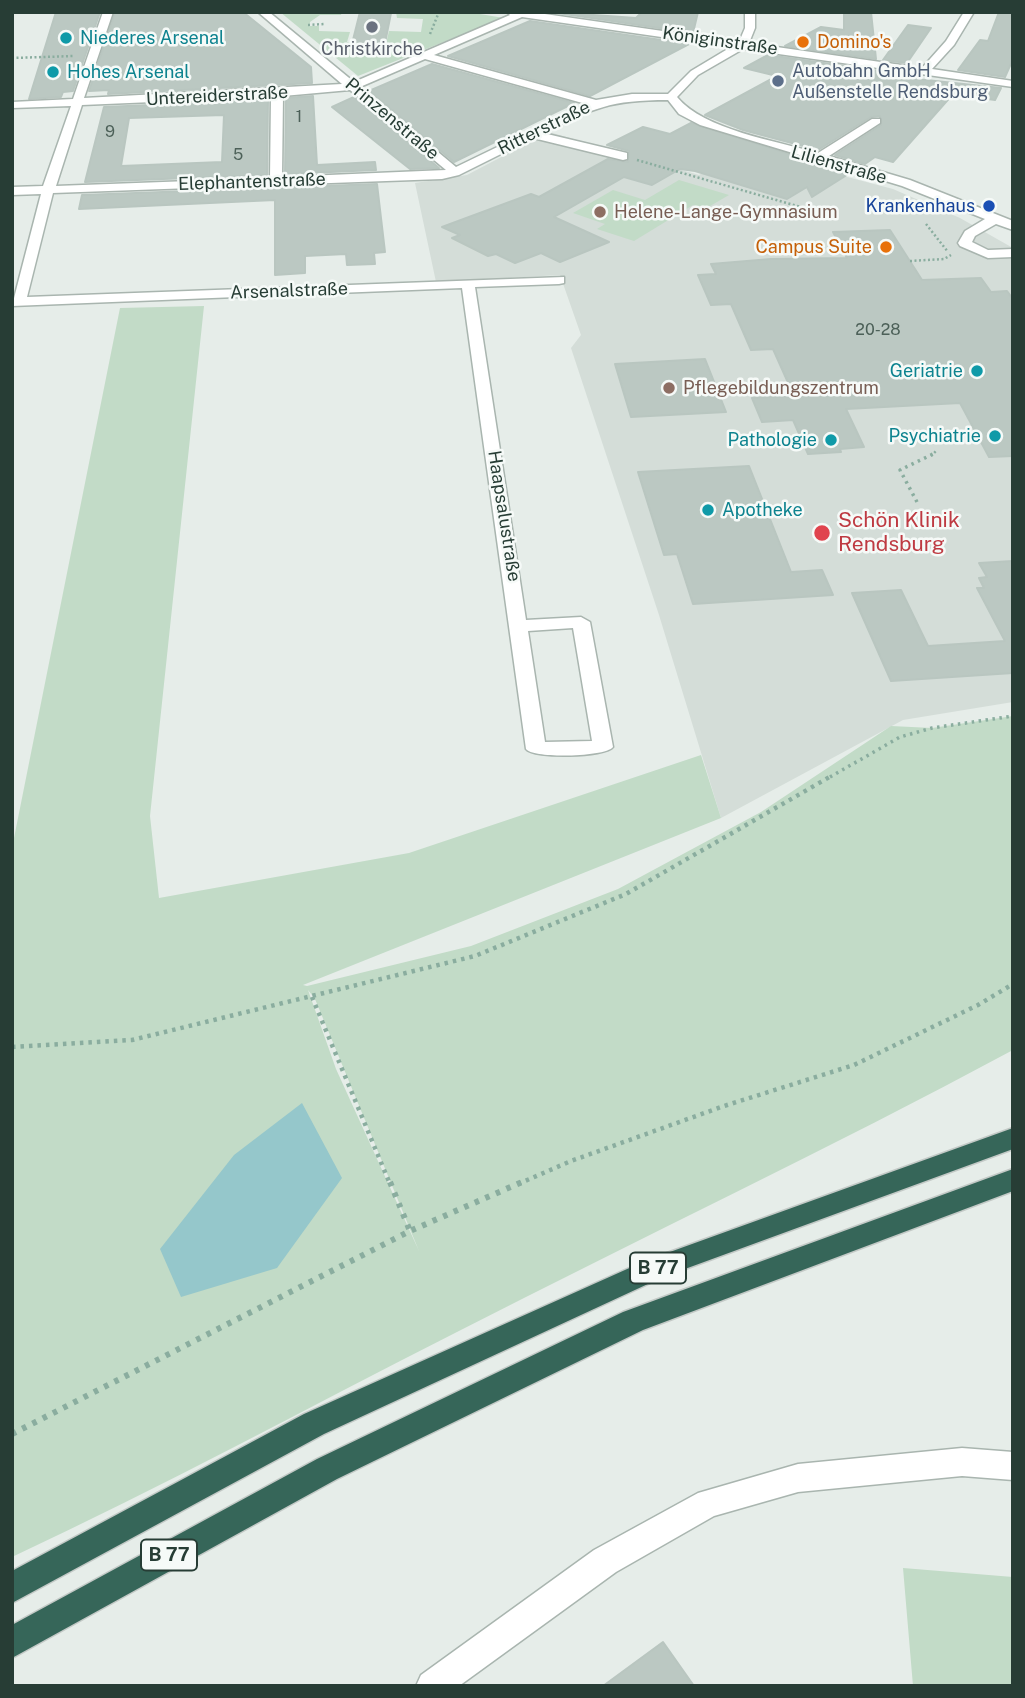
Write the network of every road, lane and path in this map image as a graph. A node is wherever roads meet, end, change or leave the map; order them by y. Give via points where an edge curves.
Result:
1 (108, 12) edge
2 (263, 12) edge
3 (510, 12) edge
4 (750, 12) edge
5 (969, 12) edge
6 (525, 13) edge
7 (426, 25) dead end
8 (433, 25) dead end
9 (744, 44) junction
10 (402, 50) dead end
11 (91, 55) junction
12 (312, 55) junction
13 (425, 56) junction
14 (12, 58) edge
15 (925, 71) junction
16 (1013, 84) edge
17 (354, 86) junction
18 (277, 93) junction
19 (670, 97) junction
20 (79, 103) junction
21 (596, 103) junction
22 (12, 105) edge
23 (876, 121) dead end
24 (531, 134) junction
25 (623, 156) joint
26 (817, 159) junction
27 (455, 172) junction
28 (276, 181) junction
29 (48, 190) junction
30 (12, 191) edge
31 (811, 210) dead end
32 (997, 218) junction
33 (926, 224) dead end
34 (1013, 226) edge
35 (1013, 253) edge
36 (950, 256) dead end
37 (559, 280) dead end
38 (468, 284) junction
39 (16, 298) edge
40 (936, 452) dead end
41 (917, 502) dead end
42 (520, 626) junction
43 (1013, 716) edge
44 (1013, 984) edge
45 (312, 997) junction
46 (12, 1047) edge
47 (1013, 1138) edge
48 (1013, 1180) edge
49 (410, 1231) junction
50 (12, 1434) edge
51 (1013, 1466) edge
52 (12, 1588) edge
53 (12, 1642) edge
54 (432, 1686) edge

1 - 11 street, Arsenalstraße
2 - 12 street, Prinzenstraße
3 - 6 street, Königinstraße
4 - 9 street
5 - 15 street
6 - 9 street, Königinstraße
6 - 13 street, Untereiderstraße
7 - 8 path
9 - 15 street, Königinstraße
9 - 19 street via 695,72
10 - 12 path via 342,49
11 - 14 path
11 - 20 street, Arsenalstraße
12 - 17 street, Prinzenstraße
13 - 17 street, Untereiderstraße
13 - 21 street
15 - 16 street, Königinstraße
17 - 18 street, Untereiderstraße
17 - 27 street, Prinzenstraße
18 - 20 street, Untereiderstraße
18 - 28 street
19 - 21 street, Ritterstraße
19 - 26 street, Lilienstraße via 704,123
20 - 22 street, Untereiderstraße
20 - 29 street, Arsenalstraße
21 - 24 street, Ritterstraße
23 - 26 street
24 - 25 street
24 - 27 street, Ritterstraße
25 - 31 path
26 - 32 street, Lilienstraße via 905,183
27 - 28 street, Elephantenstraße
28 - 29 street, Elephantenstraße
29 - 30 street
29 - 39 street, Arsenalstraße
32 - 34 street, Lilienstraße
32 - 35 street via 970,234 965,243 988,254
33 - 36 path
37 - 38 street, Arsenalstraße
38 - 39 street, Arsenalstraße
38 - 42 street, Haapsalustraße
40 - 41 path via 900,470
42 - 42 street, Haapsalustraße via 581,622 603,747 536,749
43 - 45 path via 900,737 626,894 475,956
44 - 49 path via 854,1065 571,1161
45 - 46 path via 132,1040
45 - 49 path
47 - 52 highway, B 77 via 653,1269 314,1424
48 - 53 highway, B 77 via 633,1321 327,1469
49 - 50 path
51 - 54 street via 962,1462 798,1478 708,1503 605,1561

